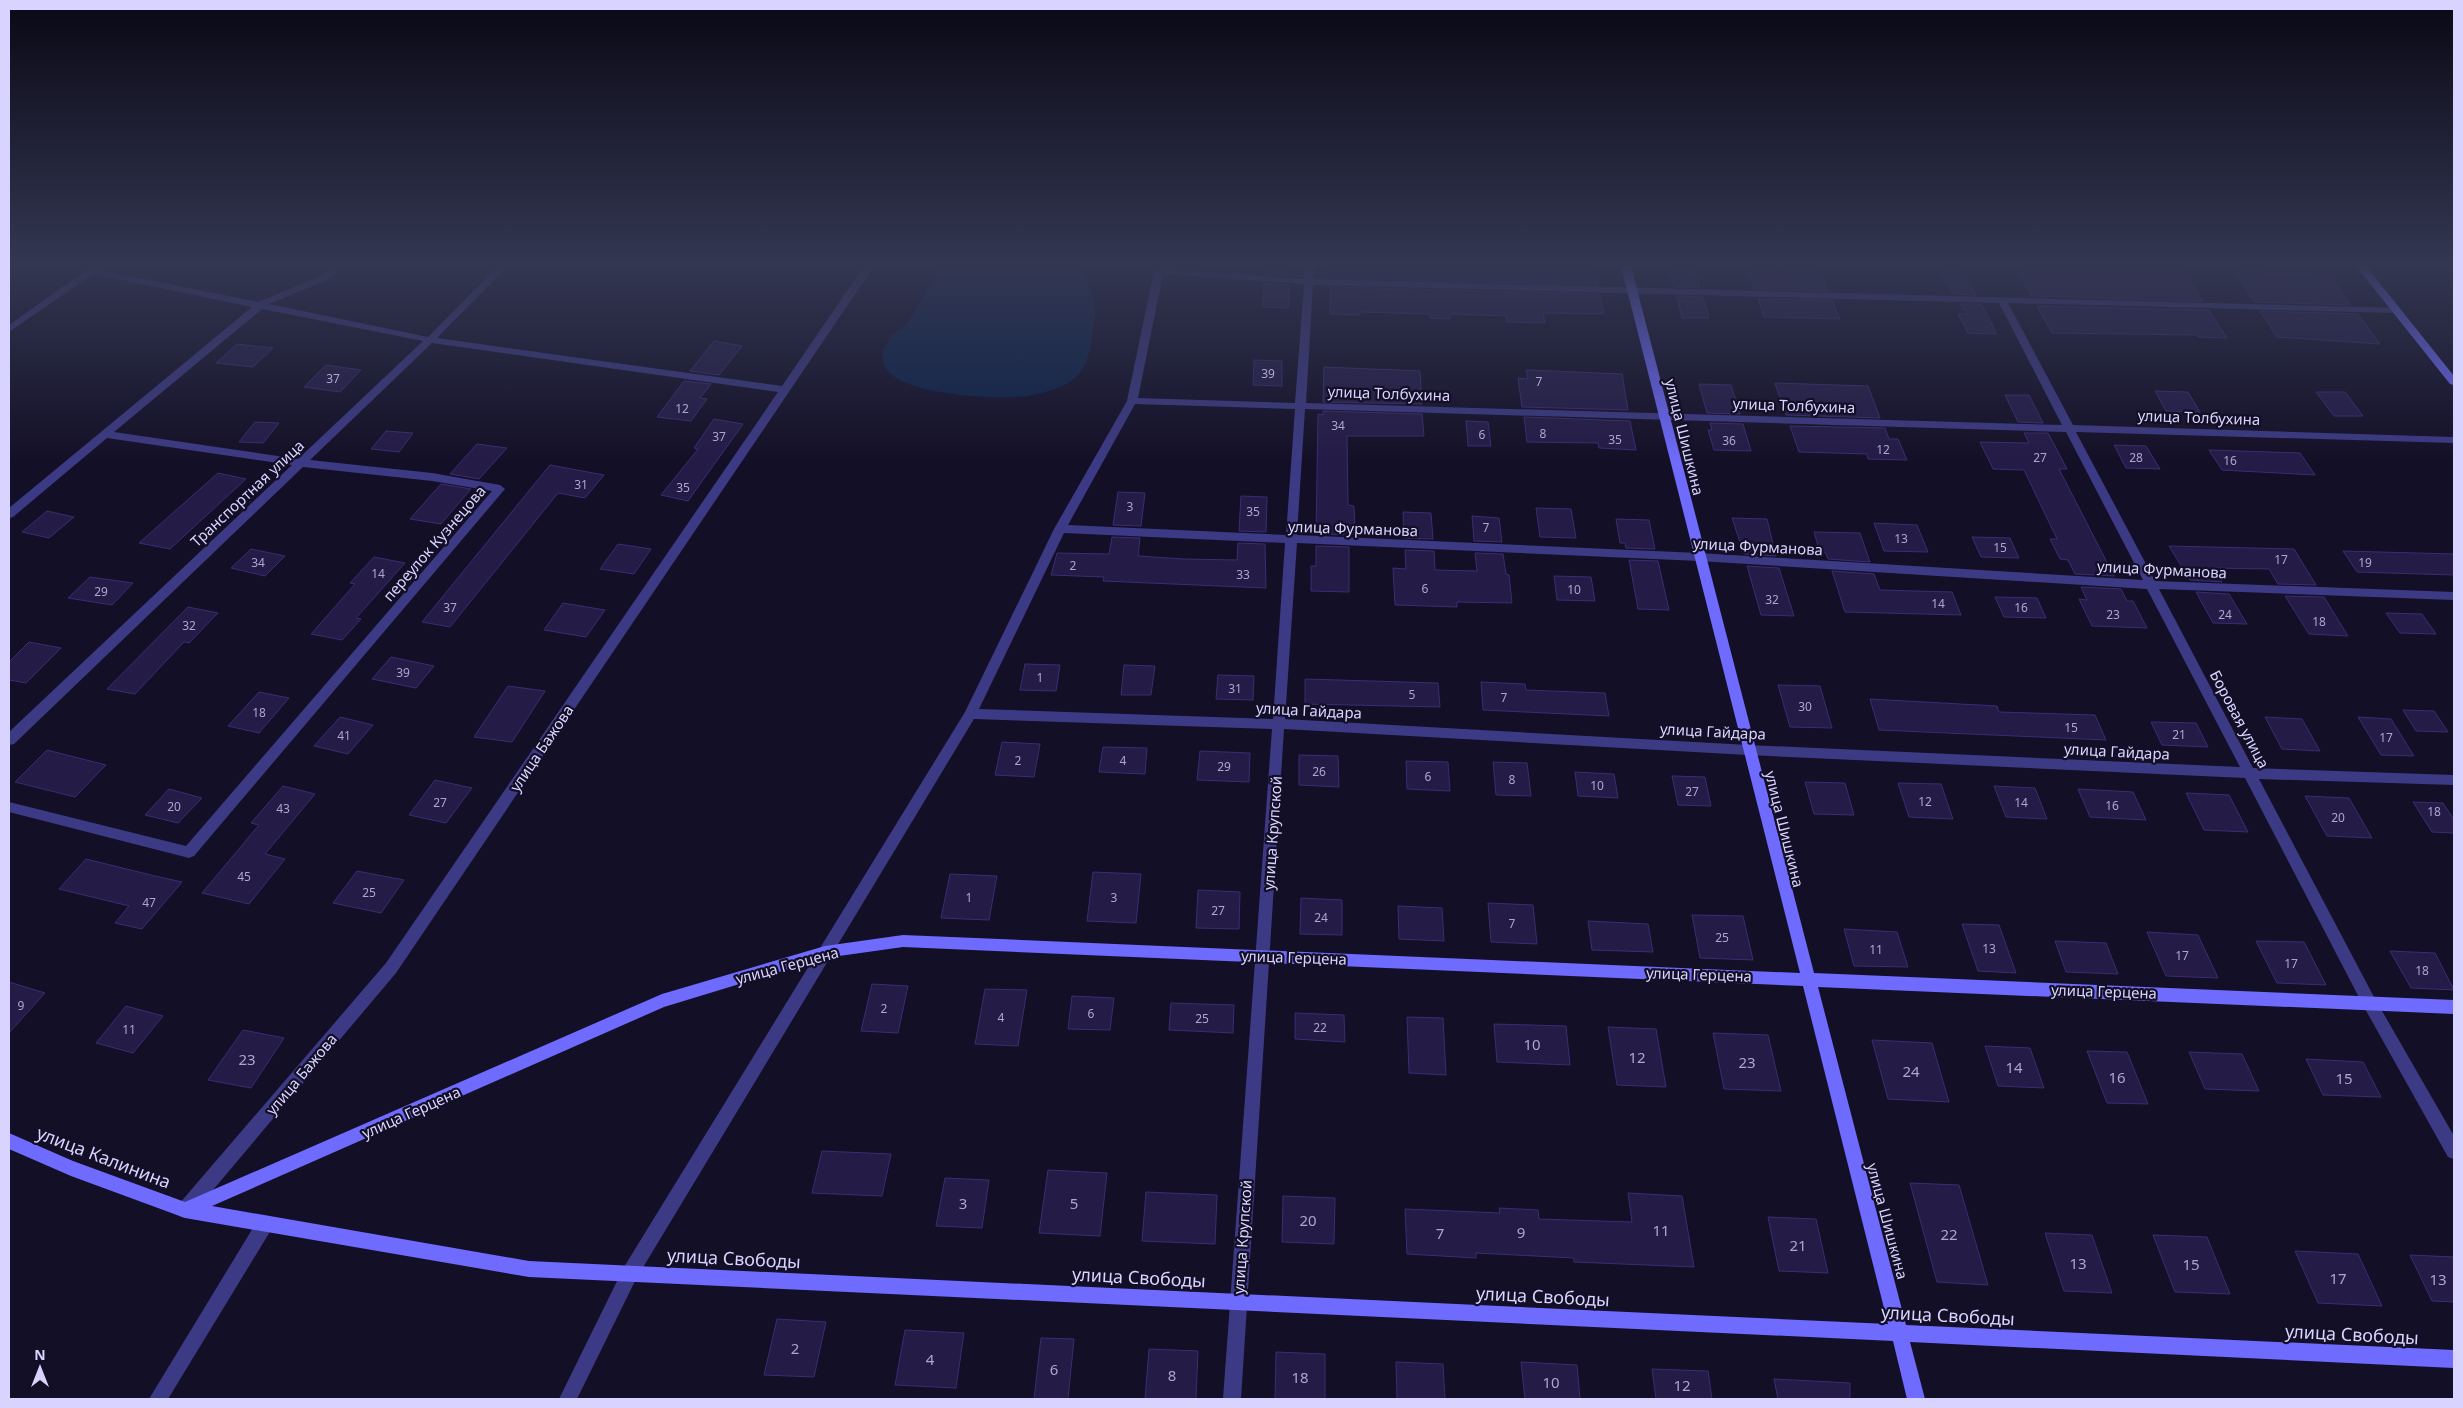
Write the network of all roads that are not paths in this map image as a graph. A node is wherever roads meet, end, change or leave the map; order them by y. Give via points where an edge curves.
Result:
1 (229, 332) edge
2 (389, 332) edge
3 (438, 332) edge
4 (824, 332) edge
5 (1146, 332) edge
6 (1305, 332) edge
7 (1642, 332) edge
8 (2019, 332) edge
9 (2413, 332) edge
10 (430, 340) junction
11 (2454, 382) edge
12 (785, 390) junction
13 (1132, 401) junction
14 (1300, 406) junction
15 (1663, 416) junction
16 (2070, 428) junction
17 (105, 434) junction
18 (2454, 440) edge
19 (300, 464) junction
20 (9, 514) edge
21 (1060, 529) junction
22 (1292, 541) junction
23 (1699, 557) junction
24 (2151, 584) junction
25 (2454, 596) edge
26 (970, 714) junction
27 (1279, 724) junction
28 (9, 740) edge
29 (1748, 750) junction
30 (2250, 773) junction
31 (2454, 780) edge
32 (9, 807) edge
33 (825, 952) junction
34 (1264, 956) junction
35 (1807, 978) junction
36 (2369, 1002) junction
37 (2454, 1007) edge
38 (9, 1141) edge
39 (2454, 1151) edge
40 (185, 1210) junction
41 (265, 1224) junction
42 (630, 1273) junction
43 (1237, 1302) junction
44 (1901, 1332) junction
45 (2454, 1359) edge
46 (158, 1399) edge
47 (568, 1399) edge
48 (1232, 1399) edge
49 (1916, 1399) edge

1 - 17 street
2 - 10 street
3 - 10 street, Транспортная улица
4 - 12 street, улица Бажова
5 - 13 street
6 - 14 street, улица Крупской
7 - 15 street, улица Шишкина
8 - 16 street, Боровая улица
9 - 11 street
10 - 12 street
10 - 19 street, Транспортная улица
12 - 40 street, улица Бажова via 391,968
13 - 14 street, улица Толбухина
13 - 21 street
14 - 15 street, улица Толбухина
14 - 22 street, улица Крупской
15 - 16 street, улица Толбухина
15 - 23 street, улица Шишкина
16 - 18 street, улица Толбухина
16 - 24 street, Боровая улица
17 - 19 street, переулок Кузнецова
17 - 20 street
19 - 28 street, Транспортная улица
19 - 32 street, переулок Кузнецова via 432,477 500,489 189,852
21 - 22 street, улица Фурманова
21 - 26 street
22 - 23 street, улица Фурманова
22 - 27 street, улица Крупской
23 - 24 street, улица Фурманова
23 - 29 street, улица Шишкина
24 - 25 street, улица Фурманова
24 - 30 street, Боровая улица
26 - 27 street, улица Гайдара
26 - 33 street
27 - 29 street, улица Гайдара
27 - 34 street, улица Крупской
29 - 30 street, улица Гайдара
29 - 35 street, улица Шишкина
30 - 31 street, улица Гайдара
30 - 36 street, Боровая улица
33 - 34 street, улица Герцена via 903,941
33 - 40 street, улица Герцена via 662,1001
33 - 42 street
34 - 35 street, улица Герцена
34 - 43 street, улица Крупской
35 - 36 street, улица Герцена
35 - 44 street, улица Шишкина
36 - 37 street, улица Герцена
36 - 39 street, Боровая улица
38 - 40 street, улица Калинина via 71,1168
40 - 41 street, улица Калинина
41 - 42 street, улица Свободы via 529,1269
41 - 46 street
42 - 43 street, улица Свободы
42 - 47 street
43 - 44 street, улица Свободы
43 - 48 street, улица Крупской
44 - 45 street, улица Свободы
44 - 49 street, улица Шишкина

